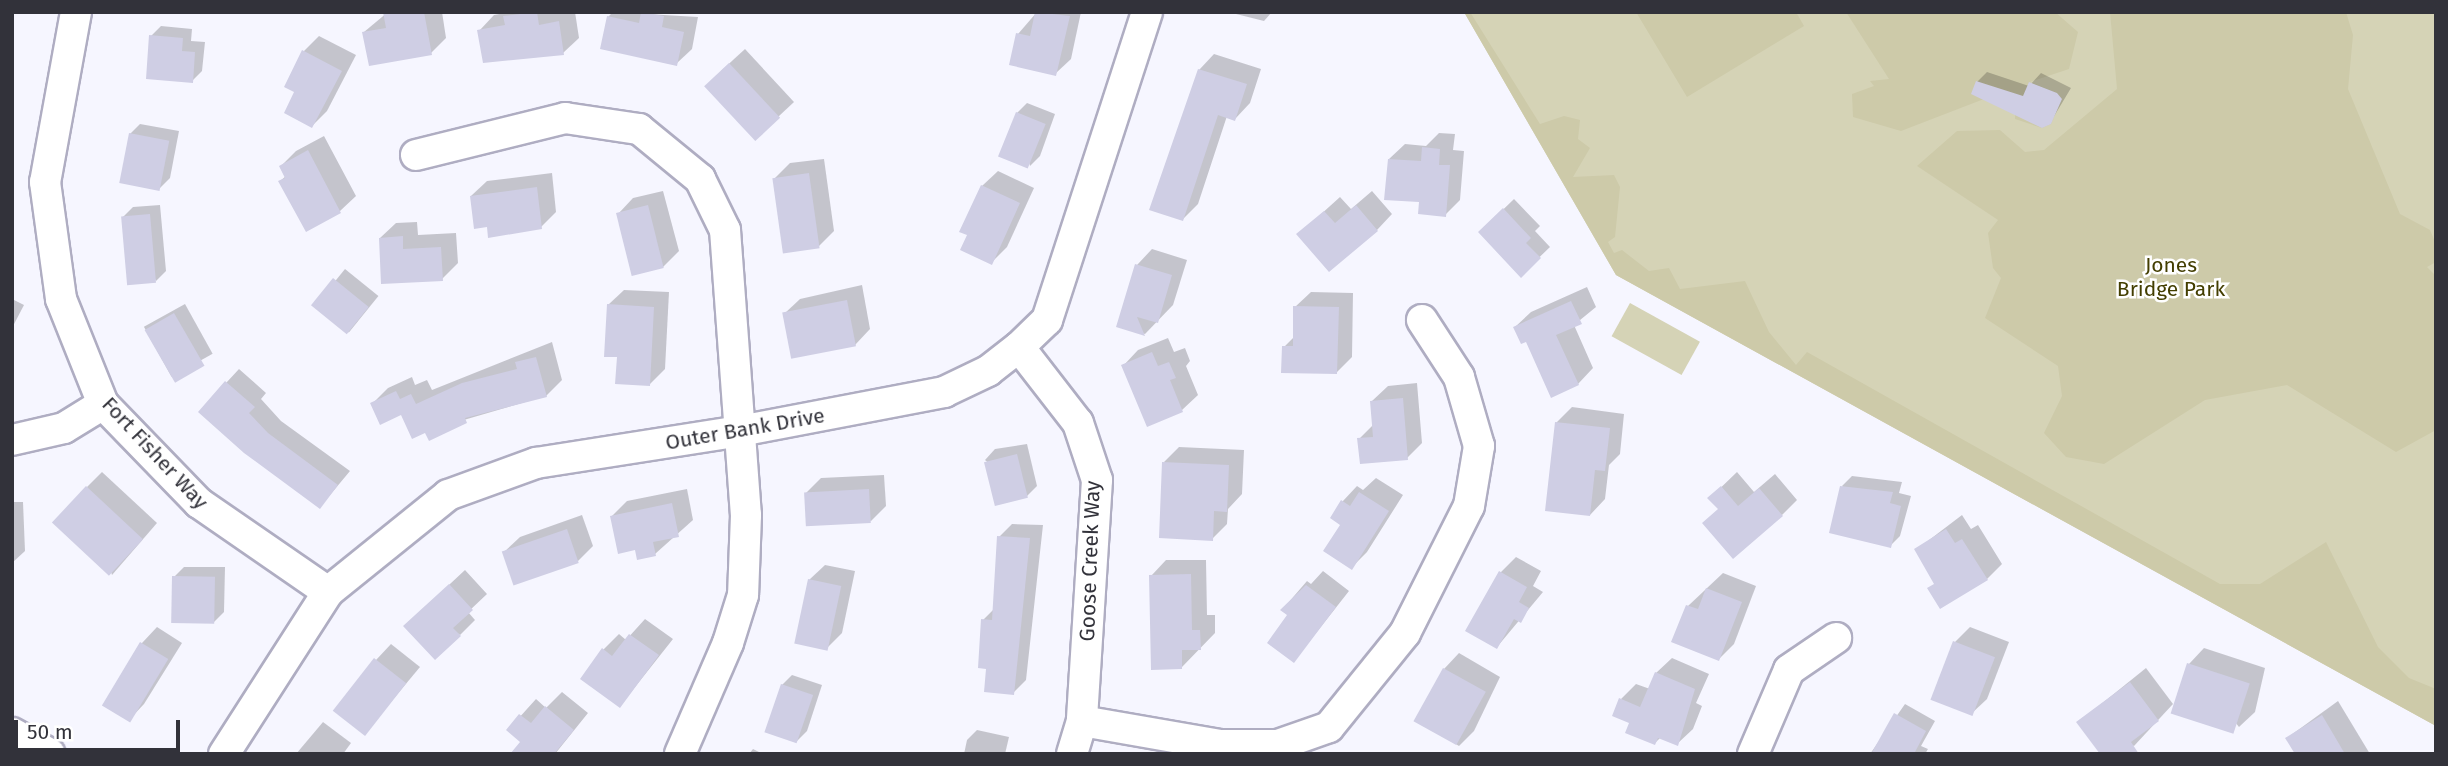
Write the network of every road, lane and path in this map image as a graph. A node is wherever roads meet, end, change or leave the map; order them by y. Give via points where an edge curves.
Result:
1 (76, 12) edge
2 (1147, 12) edge
3 (416, 155) dead end
4 (1422, 320) dead end
5 (1019, 347) junction
6 (103, 404) junction
7 (740, 431) junction
8 (12, 440) edge
9 (328, 592) junction
10 (1836, 638) dead end
11 (1082, 721) junction
12 (12, 733) edge
13 (50, 754) edge
14 (224, 754) edge
15 (680, 754) edge
16 (1072, 754) edge
17 (1753, 754) edge

1 - 6 street, Fort Fisher Way via 45,182 61,299
2 - 5 street, Outer Bank Drive via 1047,320
3 - 7 street via 565,118 639,129 694,173 725,230
4 - 11 street via 1459,377 1479,446 1469,506 1405,633 1329,727 1278,745 1219,745
5 - 7 street, Outer Bank Drive via 988,371 944,392
5 - 11 street, Goose Creek Way via 1078,423 1097,480
6 - 8 street via 64,428
6 - 9 street, Fort Fisher Way via 199,503
7 - 9 street, Outer Bank Drive via 536,463 449,495
7 - 15 street via 746,515 743,595 729,643
9 - 14 street, Outer Bank Drive
10 - 17 street via 1789,670
11 - 16 street, Goose Creek Way
12 - 13 street

